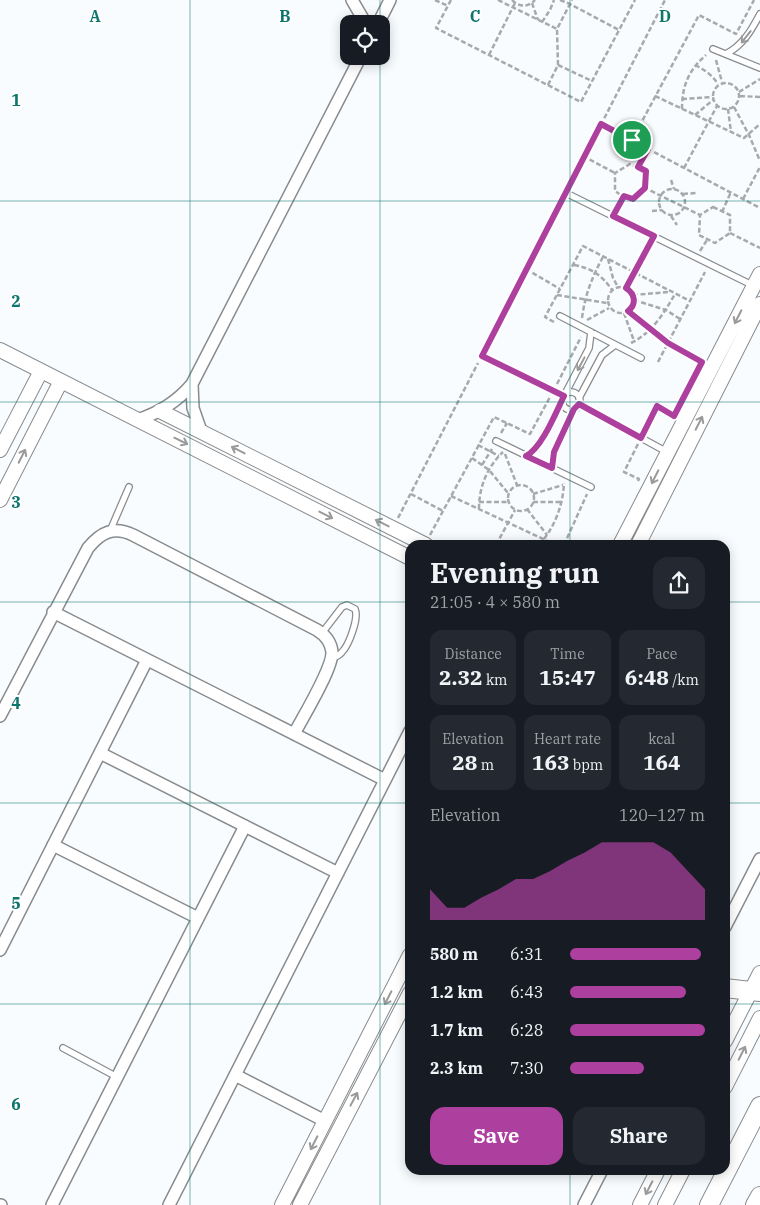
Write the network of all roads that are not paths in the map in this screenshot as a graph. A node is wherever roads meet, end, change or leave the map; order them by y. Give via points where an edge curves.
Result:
1 (352, 0) edge
2 (390, 0) edge
3 (760, 14) edge
4 (361, 15) edge
5 (382, 15) edge
6 (713, 49) road end
7 (726, 54) junction
8 (356, 65) edge
9 (760, 68) edge
10 (566, 193) road end
11 (757, 280) edge
12 (760, 304) edge
13 (560, 316) dead end
14 (591, 332) junction
15 (618, 346) junction
16 (0, 350) edge
17 (482, 356) road end
18 (641, 358) road end
19 (41, 371) junction
20 (61, 381) junction
21 (192, 384) junction
22 (564, 397) junction
23 (578, 404) junction
24 (160, 411) junction
25 (137, 420) junction
26 (201, 431) junction
27 (496, 441) dead end
28 (0, 450) edge
29 (668, 453) junction
30 (526, 456) junction
31 (552, 468) junction
32 (129, 487) dead end
33 (591, 487) road end
34 (0, 500) edge
35 (110, 531) junction
36 (416, 540) edge
37 (623, 540) edge
38 (641, 540) edge
39 (405, 555) edge
40 (53, 612) junction
41 (322, 633) junction
42 (332, 658) junction
43 (148, 660) junction
44 (0, 716) edge
45 (294, 734) junction
46 (405, 741) edge
47 (100, 753) junction
48 (385, 780) junction
49 (245, 826) junction
50 (53, 845) junction
51 (760, 859) edge
52 (338, 873) junction
53 (730, 917) edge
54 (198, 918) junction
55 (0, 950) edge
56 (405, 965) edge
57 (760, 973) edge
58 (730, 989) edge
59 (755, 992) edge
60 (405, 1003) edge
61 (760, 1018) edge
62 (730, 1033) edge
63 (63, 1048) dead end
64 (235, 1075) junction
65 (117, 1077) junction
66 (730, 1077) edge
67 (760, 1106) edge
68 (325, 1121) junction
69 (730, 1164) edge
70 (599, 1175) edge
71 (655, 1175) edge
72 (680, 1175) edge
73 (724, 1175) edge
74 (760, 1196) edge
75 (52, 1205) edge
76 (169, 1205) edge
77 (282, 1205) edge
78 (300, 1205) edge
79 (584, 1205) edge
80 (640, 1205) edge
81 (665, 1205) edge
82 (709, 1205) edge
83 (755, 1205) edge

1 - 4 street
2 - 5 street
3 -> 7 lane via 745,39
6 - 7 lane
7 - 9 lane
8 - 21 street
10 - 11 lane via 709,264
11 -> 29 street
38 -> 12 street
13 - 14 lane
14 - 15 lane
14 -> 22 lane via 589,348
15 - 18 lane
15 - 23 lane via 602,355
16 - 19 street
17 - 22 lane
19 - 20 street
19 - 28 street
20 - 25 street
34 -> 20 street
21 - 24 street
21 - 26 street via 193,408
22 - 23 lane via 573,392
22 - 23 lane via 568,409
22 - 30 lane via 536,449
23 - 29 lane
23 - 31 lane via 554,452
24 - 25 street
24 - 26 street
25 -> 39 street
36 -> 26 street
27 - 30 lane via 506,450
29 -> 37 street
30 - 31 lane
31 - 33 lane
32 - 35 lane
35 - 40 street via 102,534 88,548
35 - 41 street via 134,535
40 - 43 street
40 - 44 street
41 - 42 street via 330,644
41 - 42 lane via 342,607 347,605 355,609 357,618 345,649
42 - 45 street
43 - 45 street
43 - 47 street
45 - 48 street
46 - 48 street
47 - 49 street
47 - 50 street
48 - 52 street
49 - 52 street
49 - 54 street
50 - 54 street
50 - 55 street
51 - 53 street
52 - 64 street
54 - 65 street
56 -> 68 street
57 - 59 street
58 - 59 main road
59 - 62 street
78 -> 60 street
66 -> 61 street
63 - 65 lane
64 - 68 street
64 - 76 street
65 - 75 street
67 - 69 main road
68 -> 77 street
70 - 79 street
71 -> 80 street
72 - 81 street
73 - 82 main road
74 - 83 main road

